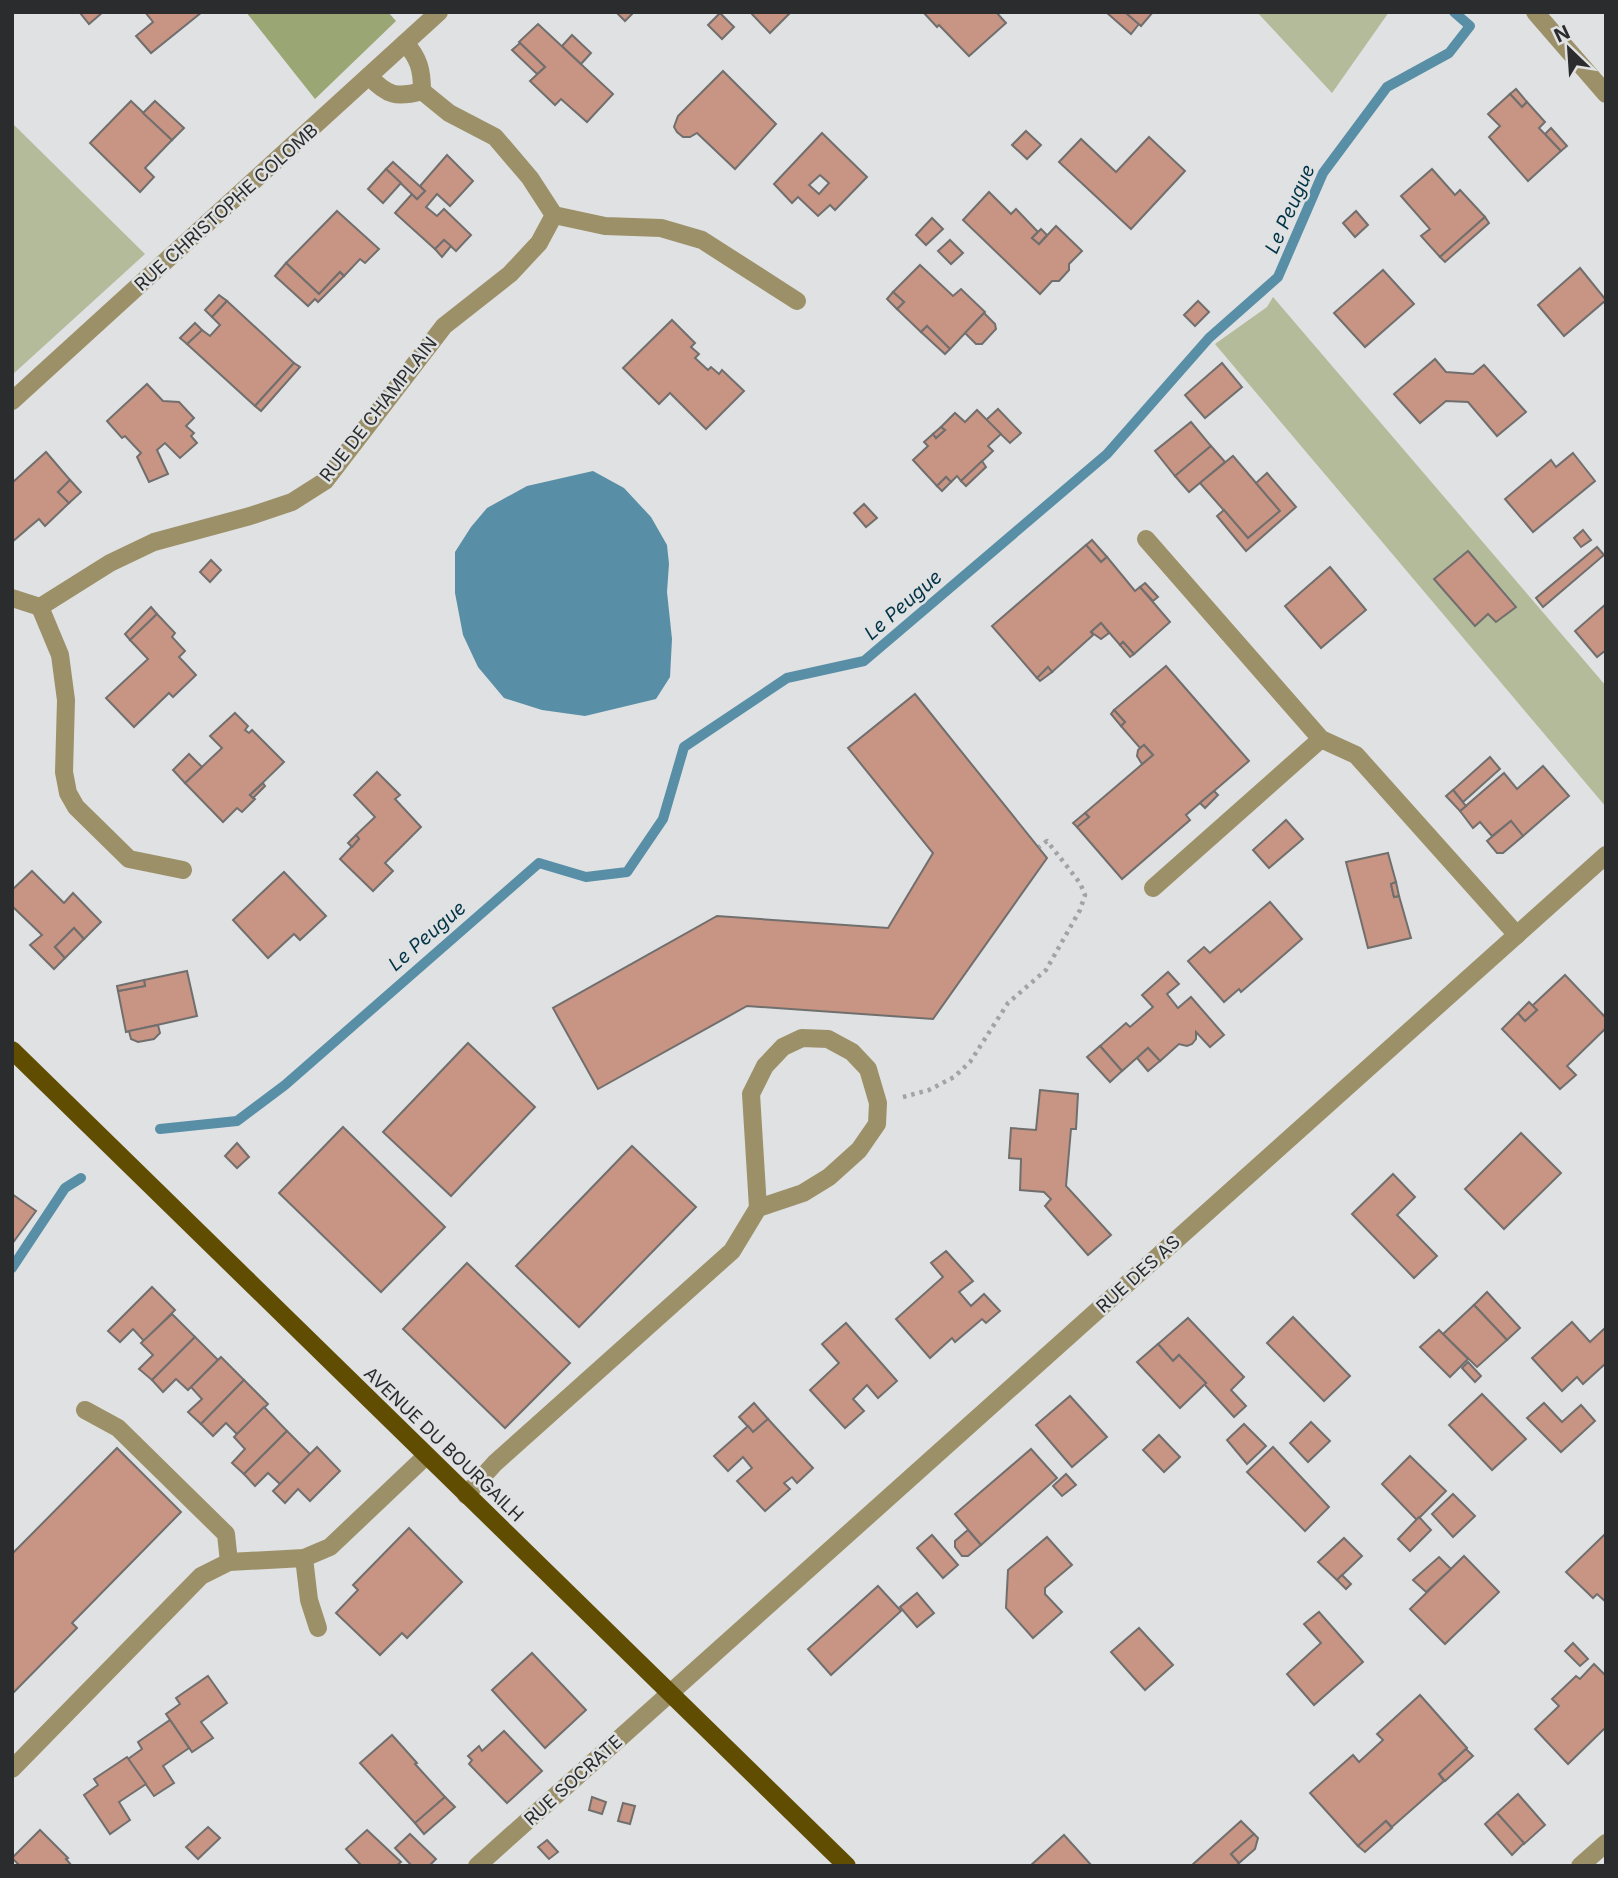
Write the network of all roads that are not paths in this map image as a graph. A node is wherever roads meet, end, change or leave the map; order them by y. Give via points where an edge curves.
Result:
1 (439, 12) edge
2 (1538, 13) edge
3 (405, 43) junction
4 (369, 76) junction
5 (422, 91) junction
6 (1606, 94) edge
7 (554, 215) junction
8 (797, 301) dead end
9 (12, 401) edge
10 (1146, 539) dead end
11 (12, 598) edge
12 (40, 607) junction
13 (1321, 739) junction
14 (1606, 855) edge
15 (183, 870) dead end
16 (1153, 888) dead end
17 (1517, 936) junction
18 (12, 1050) edge
19 (758, 1208) junction
20 (85, 1410) dead end
21 (426, 1456) junction
22 (466, 1495) junction
23 (304, 1558) junction
24 (229, 1562) junction
25 (318, 1628) dead end
26 (669, 1693) junction
27 (12, 1769) edge
28 (1606, 1843) edge
29 (477, 1866) edge
30 (847, 1866) edge
31 (1580, 1866) edge

1 - 3 street, RUE CHRISTOPHE COLOMB
2 - 6 street
3 - 4 street, RUE CHRISTOPHE COLOMB
3 - 5 street via 422,68
4 - 5 street via 391,94
4 - 9 street, RUE CHRISTOPHE COLOMB
5 - 7 street via 449,113 495,137
7 - 8 street via 605,226 661,228 702,240
7 - 12 street, RUE DE CHAMPLAIN via 539,243 510,274 444,326 325,481 292,502 154,542
10 - 13 street
11 - 12 street
12 - 15 street via 60,655 66,701 64,772 72,800 129,859
13 - 16 street
13 - 17 street via 1356,755
14 - 17 street, RUE DES AS
17 - 26 street, RUE DES AS
18 - 21 main road, AVENUE DU BOURGAILH
19 - 19 street via 751,1094 765,1066 783,1047 802,1038 828,1040 852,1052 868,1069 878,1103 877,1124 839,1168 803,1193
19 - 22 street via 732,1251 495,1463
20 - 24 street via 118,1428 226,1534
21 - 22 main road, AVENUE DU BOURGAILH
21 - 23 street via 330,1547
22 - 26 main road, AVENUE DU BOURGAILH
23 - 24 street
23 - 25 street
24 - 27 street via 201,1576
26 - 29 street, RUE SOCRATE
26 - 30 main road, AVENUE DU BOURGAILH
28 - 31 street

